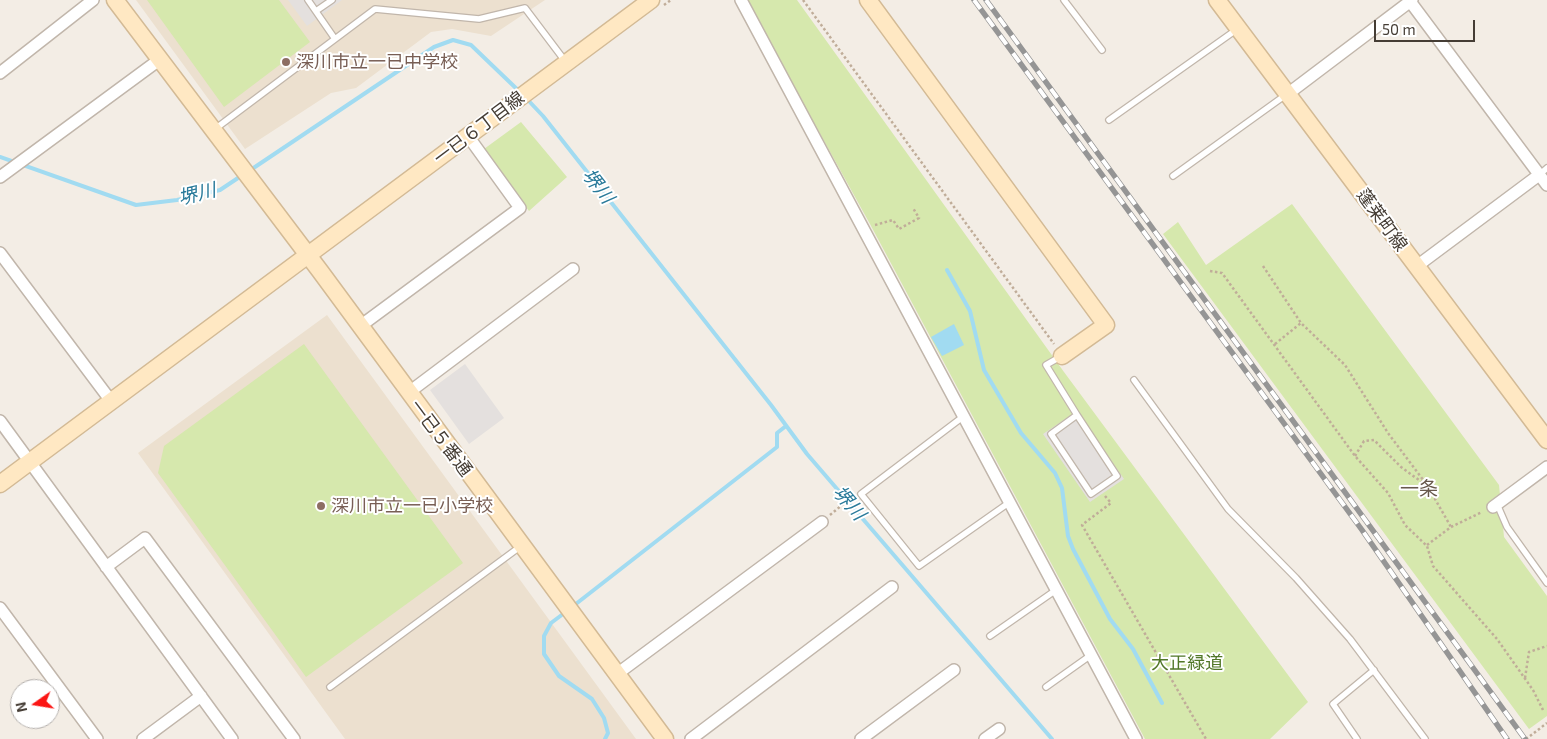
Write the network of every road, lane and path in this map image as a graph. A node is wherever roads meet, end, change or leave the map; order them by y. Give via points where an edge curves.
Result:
1 (93, 0) edge
2 (115, 0) edge
3 (308, 0) edge
4 (332, 0) edge
5 (650, 0) edge
6 (741, 0) edge
7 (803, 0) edge
8 (868, 0) edge
9 (1064, 0) edge
10 (1218, 0) edge
11 (1410, 0) edge
12 (316, 11) junction
13 (1239, 28) junction
14 (335, 39) junction
15 (1102, 50) dead end
16 (159, 60) junction
17 (566, 63) junction
18 (0, 73) edge
19 (1289, 93) junction
20 (1109, 120) dead end
21 (213, 130) junction
22 (468, 136) junction
23 (1543, 171) edge
24 (4, 174) edge
25 (1173, 176) dead end
26 (1547, 185) edge
27 (913, 208) dead end
28 (874, 225) dead end
29 (0, 253) edge
30 (307, 256) junction
31 (1263, 266) dead end
32 (1417, 266) junction
33 (573, 269) dead end
34 (1210, 271) dead end
35 (1301, 323) junction
36 (359, 327) junction
37 (1275, 344) junction
38 (1062, 356) junction
39 (1134, 380) dead end
40 (408, 393) junction
41 (112, 401) junction
42 (1077, 415) junction
43 (964, 416) junction
44 (0, 421) edge
45 (1547, 440) edge
46 (1355, 456) junction
47 (30, 462) junction
48 (1547, 467) edge
49 (0, 484) edge
50 (1427, 485) junction
51 (1099, 489) junction
52 (855, 494) dead end
53 (1010, 502) junction
54 (1495, 506) junction
55 (838, 508) dead end
56 (822, 522) dead end
57 (1451, 527) junction
58 (522, 546) junction
59 (1427, 546) junction
60 (106, 567) junction
61 (1547, 583) edge
62 (892, 587) dead end
63 (1056, 590) junction
64 (0, 608) edge
65 (990, 636) dead end
66 (1547, 646) edge
67 (1092, 655) junction
68 (954, 670) dead end
69 (1374, 670) junction
70 (617, 674) junction
71 (1525, 678) junction
72 (1046, 687) dead end
73 (330, 688) dead end
74 (201, 696) junction
75 (1543, 710) dead end
76 (1547, 723) edge
77 (999, 729) dead end
78 (97, 739) edge
79 (143, 739) edge
80 (232, 739) edge
81 (294, 739) edge
82 (664, 739) edge
83 (691, 739) edge
84 (861, 739) edge
85 (985, 739) edge
86 (1136, 739) edge
87 (1206, 739) edge
88 (1356, 739) edge
89 (1425, 739) edge
90 (1526, 739) edge

1 - 18 street
2 - 16 street, 一已５番通
3 - 12 lane
4 - 12 lane
5 - 17 street, 一已６丁目線
6 - 43 street
7 - 38 path
8 - 38 street via 1106,325
9 - 15 lane
10 - 13 street, 蓬莱町線
11 - 19 street
11 - 23 street
12 - 14 lane
13 - 19 street, 蓬莱町線
13 - 20 lane
14 - 17 lane via 375,9 479,19 525,8
14 - 21 lane
16 - 21 street, 一已５番通
16 - 24 street
17 - 22 street, 一已６丁目線
19 - 25 lane
19 - 32 street, 蓬莱町線
21 - 30 street, 一已５番通
22 - 30 street, 一已６丁目線
22 - 36 street via 520,208
23 - 26 street
23 - 32 street
27 - 28 path via 919,218 898,229 893,220
29 - 41 street
30 - 36 street, 一已５番通
30 - 41 street, 一已６丁目線
31 - 35 path
32 - 45 street, 蓬莱町線
33 - 40 street
34 - 37 path via 1222,273
35 - 37 path
35 - 50 path via 1345,365 1388,434
36 - 40 street, 一已５番通
37 - 46 path
38 - 42 lane via 1046,365
39 - 69 lane via 1228,510 1296,578
40 - 58 street, 一已５番通
41 - 47 street, 一已６丁目線
42 - 51 lane via 1117,476
42 - 51 lane via 1051,434 1091,494
43 - 53 street
43 - 53 lane via 861,494 919,566
44 - 47 street
46 - 50 path via 1364,441 1374,440 1401,467
46 - 59 path via 1388,494 1405,525
47 - 49 street, 一已６丁目線
47 - 60 street
48 - 54 street
50 - 57 path
51 - 87 path via 1111,503 1082,525
52 - 55 path
53 - 63 street
54 - 57 path
54 - 61 lane
56 - 70 street
57 - 59 path
58 - 70 street, 一已５番通
58 - 73 lane
59 - 71 path via 1433,566 1497,639
60 - 74 street
60 - 81 street via 145,538
62 - 83 street
63 - 65 lane
63 - 67 street
64 - 78 street
66 - 71 path via 1530,652
67 - 72 lane
67 - 86 street
68 - 84 street
69 - 88 lane via 1333,704
69 - 89 lane
70 - 82 street, 一已５番通
71 - 75 path
74 - 79 street
74 - 80 street
76 - 90 path
77 - 85 street

